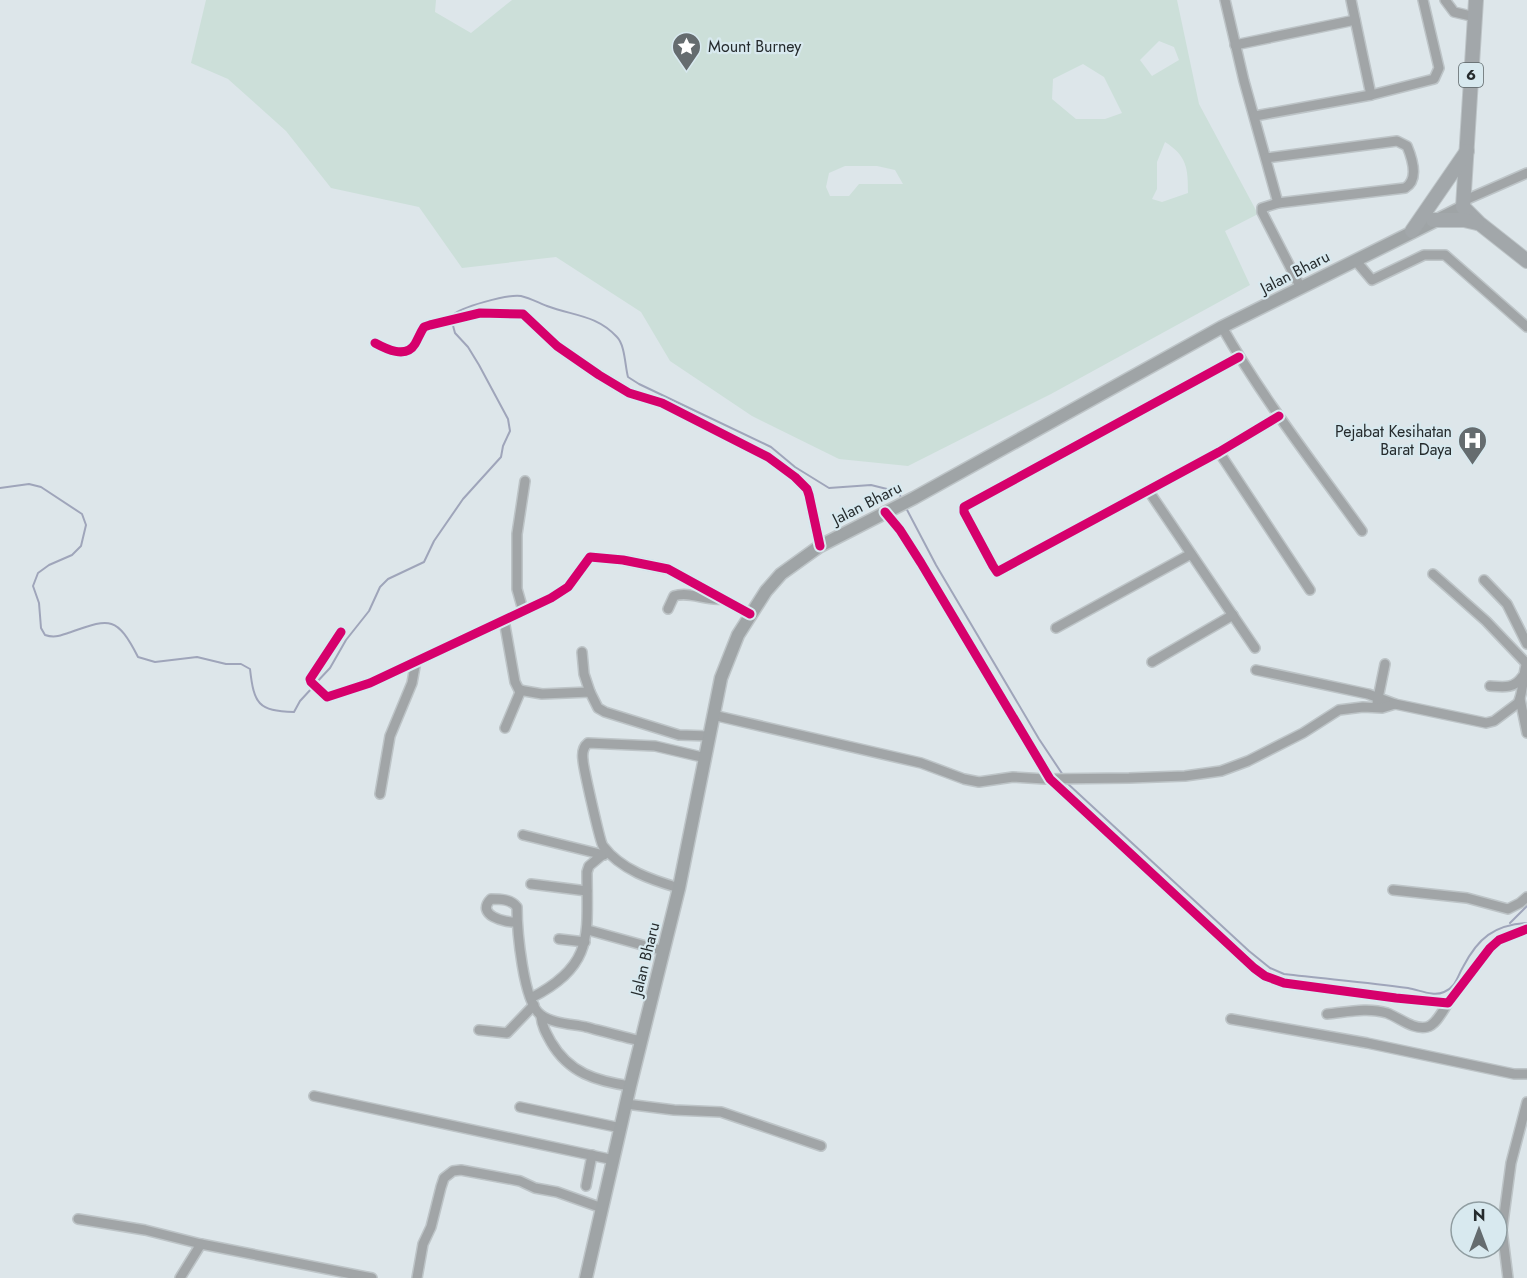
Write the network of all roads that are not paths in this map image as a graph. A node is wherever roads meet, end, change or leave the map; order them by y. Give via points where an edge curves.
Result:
1 (1225, 0) edge
2 (1351, 0) edge
3 (1423, 0) edge
4 (1444, 0) edge
5 (1476, 0) edge
6 (1474, 17) junction
7 (1355, 20) junction
8 (1235, 45) junction
9 (1371, 95) junction
10 (1255, 116) junction
11 (1467, 151) junction
12 (1266, 158) junction
13 (1527, 173) edge
14 (1278, 203) junction
15 (1463, 204) junction
16 (1433, 220) junction
17 (1479, 223) junction
18 (1412, 231) junction
19 (1355, 260) junction
20 (1527, 261) edge
21 (1301, 288) junction
22 (1222, 327) junction
23 (1527, 327) edge
24 (375, 343) dead end
25 (1239, 357) junction
26 (1279, 416) junction
27 (1219, 452) junction
28 (525, 481) dead end
29 (1148, 490) junction
30 (891, 510) junction
31 (1362, 531) dead end
32 (820, 546) junction
33 (1191, 554) junction
34 (1433, 574) dead end
35 (1484, 580) dead end
36 (1310, 590) dead end
37 (724, 598) junction
38 (668, 609) dead end
39 (524, 610) junction
40 (750, 614) junction
41 (1233, 615) junction
42 (504, 620) junction
43 (1056, 628) dead end
44 (341, 632) dead end
45 (1527, 644) edge
46 (1255, 648) dead end
47 (582, 652) dead end
48 (416, 661) junction
49 (1152, 662) dead end
50 (1527, 663) edge
51 (1385, 664) dead end
52 (1256, 670) dead end
53 (1522, 676) junction
54 (1490, 686) dead end
55 (521, 690) junction
56 (590, 692) junction
57 (1520, 699) junction
58 (1377, 702) junction
59 (713, 715) junction
60 (505, 728) dead end
61 (1527, 733) edge
62 (710, 736) junction
63 (706, 758) junction
64 (1055, 779) junction
65 (380, 794) dead end
66 (523, 835) dead end
67 (613, 855) junction
68 (601, 856) junction
69 (531, 884) dead end
70 (679, 888) junction
71 (1393, 890) dead end
72 (587, 891) junction
73 (1527, 897) edge
74 (517, 922) dead end
75 (1527, 929) edge
76 (588, 930) junction
77 (559, 939) dead end
78 (585, 942) junction
79 (664, 951) junction
80 (533, 1001) junction
81 (1448, 1003) junction
82 (1327, 1014) dead end
83 (542, 1016) junction
84 (1231, 1019) dead end
85 (479, 1030) dead end
86 (641, 1041) junction
87 (1527, 1074) edge
88 (630, 1086) junction
89 (314, 1096) dead end
90 (1527, 1102) edge
91 (626, 1104) junction
92 (520, 1107) dead end
93 (621, 1128) junction
94 (821, 1146) dead end
95 (591, 1155) junction
96 (614, 1160) junction
97 (586, 1186) dead end
98 (602, 1208) junction
99 (78, 1219) dead end
100 (201, 1244) junction
101 (180, 1278) edge
102 (372, 1278) edge
103 (417, 1278) edge
104 (586, 1278) edge
105 (1508, 1278) edge

1 - 8 street
2 - 7 street
3 - 9 street via 1439,73 1434,79
4 - 6 street via 1454,12
5 - 6 main road, 6
6 - 11 main road, 6
7 - 8 street
7 - 9 street
8 - 10 street
9 - 10 street
10 - 12 street
11 - 15 main road, 6
11 - 18 main road
12 - 14 street
12 - 14 street via 1397,141 1407,146 1411,155 1413,176 1405,188
13 - 15 street
14 - 21 street via 1264,206 1262,212
15 - 16 main road, Jalan Bharu
15 - 17 main road
16 - 17 main road
16 - 18 main road, Jalan Bharu
17 - 20 main road
18 - 19 main road, Jalan Bharu
19 - 21 main road, Jalan Bharu
19 - 23 street via 1372,280 1424,255 1445,255
21 - 22 main road, Jalan Bharu
22 - 25 street
22 - 30 main road, Jalan Bharu
24 - 32 street via 402,352 414,346 424,327 489,313 523,314 557,346 629,393 662,403 768,457 795,477 807,489
25 - 26 street
25 - 29 street via 970,503 964,507 964,513 997,572
26 - 27 street
26 - 31 street
27 - 29 street
27 - 36 street
28 - 39 street via 517,534 517,589
29 - 33 street
30 - 32 main road, Jalan Bharu
30 - 64 street
32 - 40 main road, Jalan Bharu via 781,574
33 - 41 street
33 - 43 street
34 - 50 street
35 - 45 street via 1507,604
37 - 38 street via 714,600 682,593 674,596
37 - 39 street via 668,569 594,557 588,559 564,590
37 - 40 street
39 - 42 street
40 - 59 main road, Jalan Bharu via 721,678
41 - 46 street
41 - 49 street
42 - 48 street
42 - 55 street via 515,682
44 - 48 street via 311,676 311,682 327,697 370,684
47 - 56 street
48 - 65 street via 412,683 390,736
50 - 53 street
51 - 58 street
52 - 58 street
53 - 54 street via 1509,687
53 - 57 street
55 - 56 street via 542,694
55 - 60 street
56 - 62 street via 604,712 679,735
57 - 58 street via 1501,717 1486,723
57 - 61 street
58 - 64 street via 1339,710 1303,733 1221,771 1185,776
59 - 62 main road, Jalan Bharu
59 - 64 street via 921,763 972,781 1013,777
62 - 63 main road, Jalan Bharu
63 - 67 street via 655,746 586,744 583,763 601,842
63 - 70 main road, Jalan Bharu
64 - 81 street via 1107,834 1265,976 1284,983
66 - 68 street
67 - 68 street
67 - 70 street via 641,876
68 - 72 street via 589,866
69 - 72 street
70 - 79 main road, Jalan Bharu
71 - 73 street via 1467,898 1508,909
72 - 76 street
74 - 80 street via 521,958
75 - 81 street via 1499,940 1490,948
76 - 78 street
76 - 79 street
77 - 78 street
78 - 80 street via 563,979
79 - 86 main road, Jalan Bharu
80 - 83 street
80 - 85 street via 507,1033
81 - 82 street via 1428,1027 1414,1026 1376,1010
83 - 86 street
83 - 88 street via 542,1025 557,1051 576,1070 599,1081
84 - 87 street
86 - 88 main road, Jalan Bharu
88 - 91 main road, Jalan Bharu
89 - 95 street
90 - 105 street via 1511,1163 1502,1230
91 - 93 main road, Jalan Bharu
91 - 94 street via 721,1112
92 - 93 street
93 - 96 main road, Jalan Bharu
95 - 96 street
95 - 97 street
96 - 98 main road, Jalan Bharu
98 - 103 street via 520,1180 453,1171 444,1178 423,1244
98 - 104 main road, Jalan Bharu
99 - 100 street
100 - 101 street
100 - 102 street

